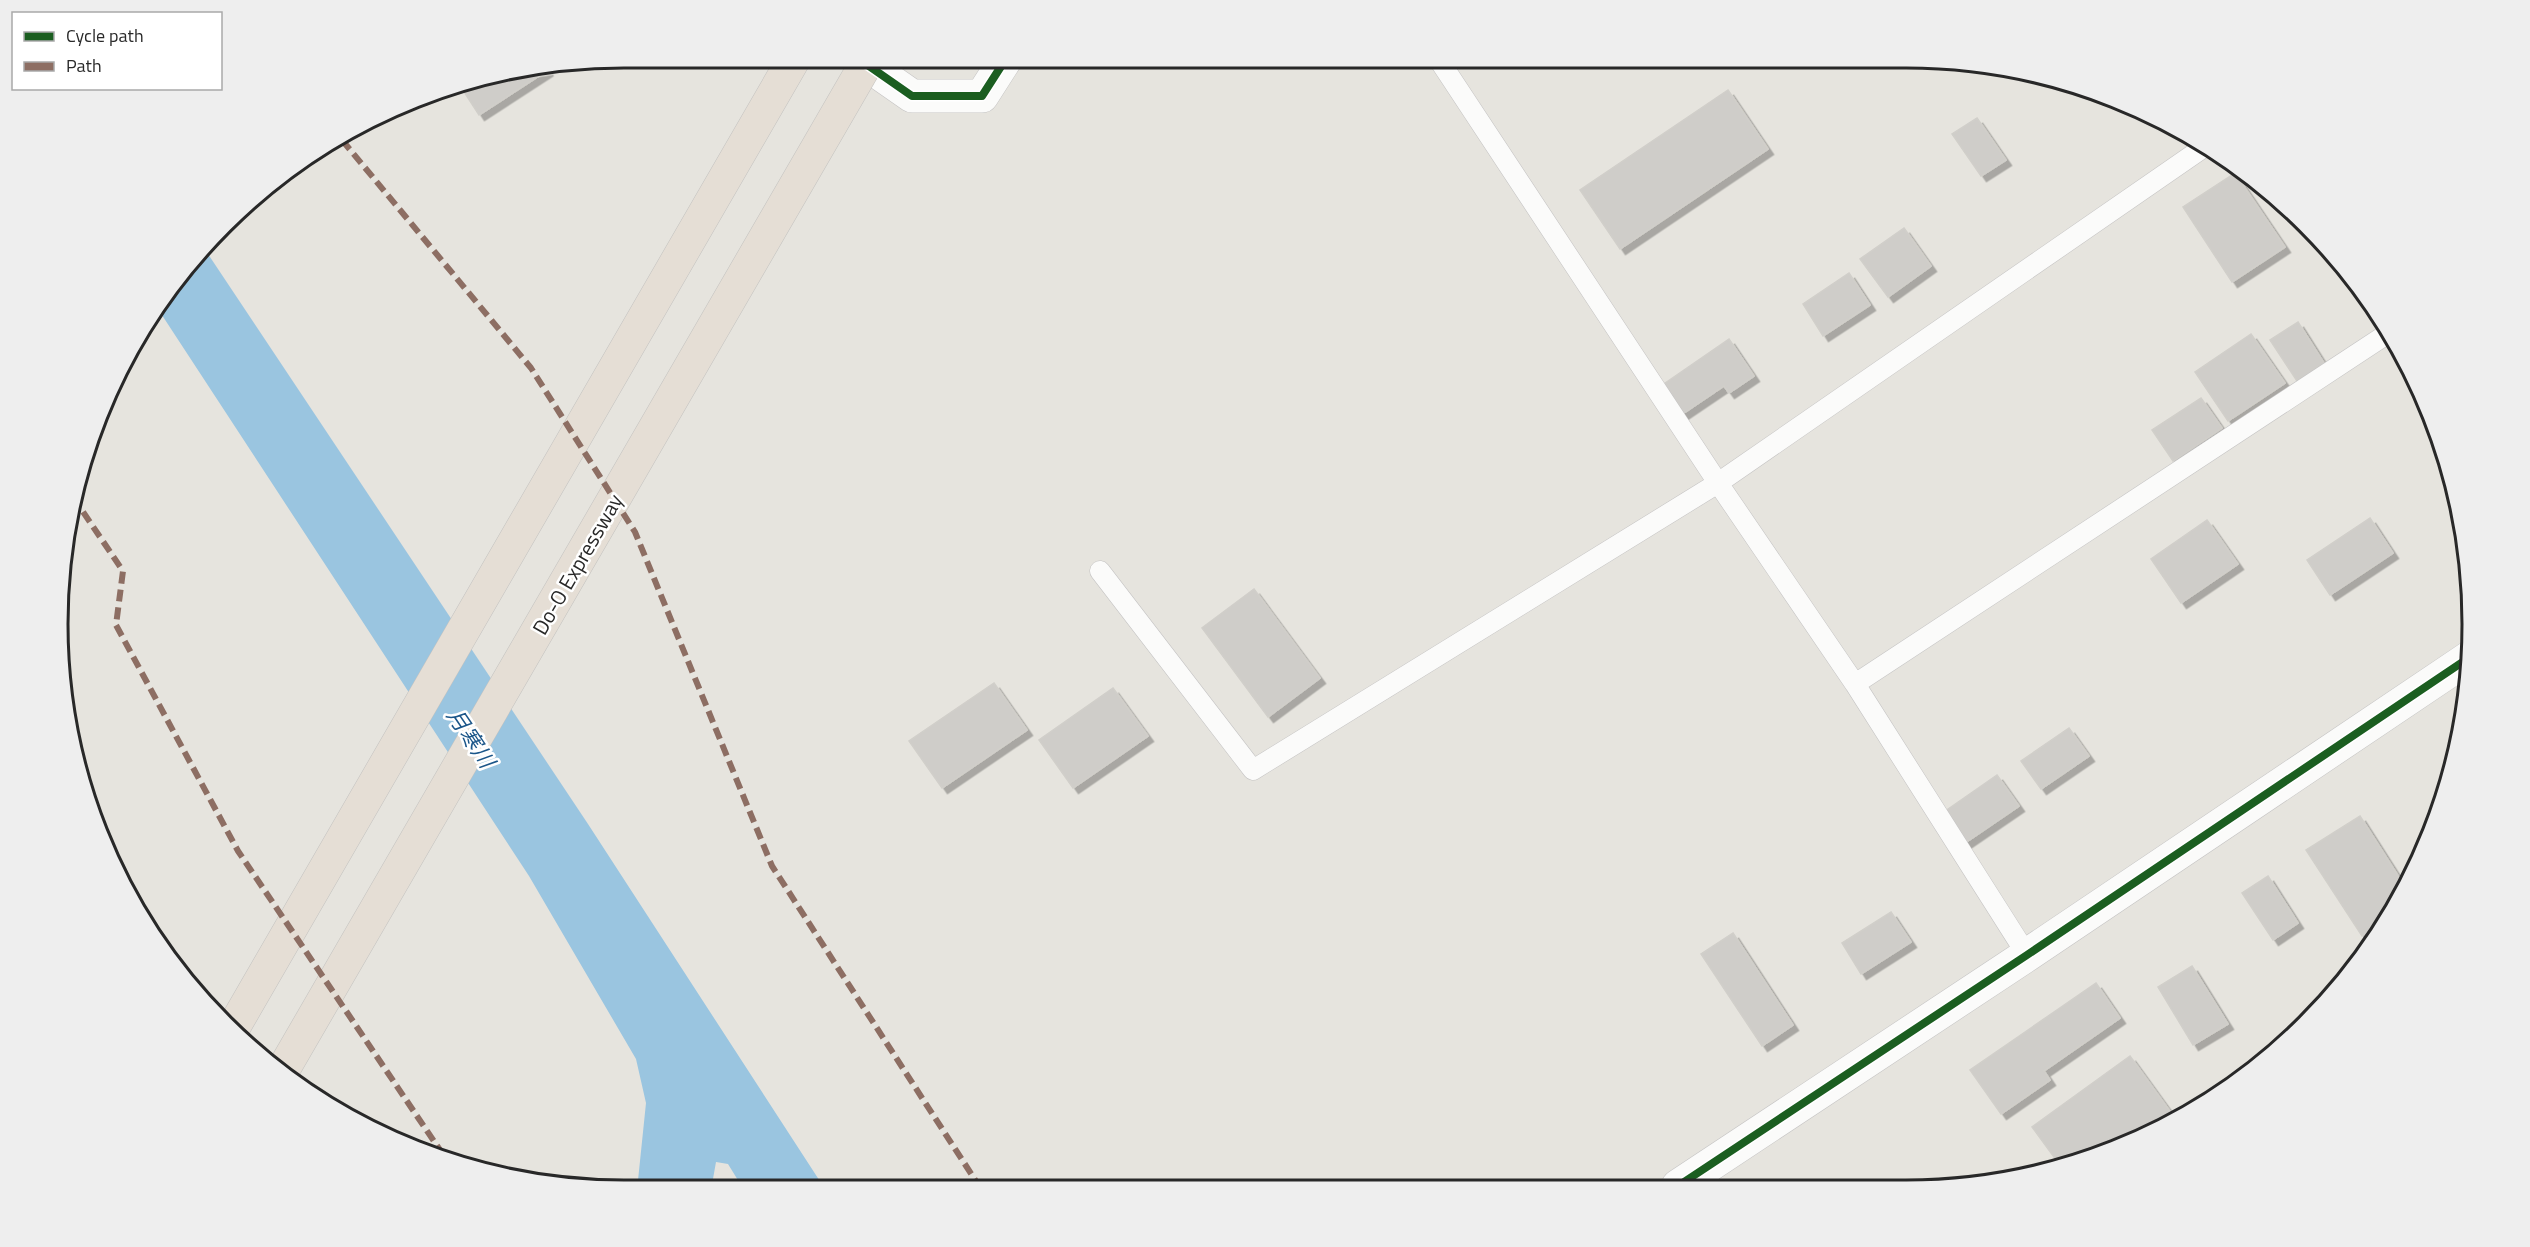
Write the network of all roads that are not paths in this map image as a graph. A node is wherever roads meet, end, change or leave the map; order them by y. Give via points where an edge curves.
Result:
1 (789, 68) edge
2 (864, 68) edge
3 (872, 68) edge
4 (1000, 68) edge
5 (1444, 68) edge
6 (2198, 151) edge
7 (2382, 337) edge
8 (1718, 483) junction
9 (1100, 571) dead end
10 (2461, 663) edge
11 (1855, 684) junction
12 (2027, 955) junction
13 (236, 1023) edge
14 (286, 1066) edge
15 (1687, 1180) edge

1 - 13 highway
2 - 14 highway, Do-O Expressway, bridge
3 - 4 street via 912,96 982,96
5 - 8 lane
6 - 8 lane
7 - 11 lane
8 - 9 lane via 1253,770
8 - 11 lane
10 - 12 street
11 - 12 lane
12 - 15 street

